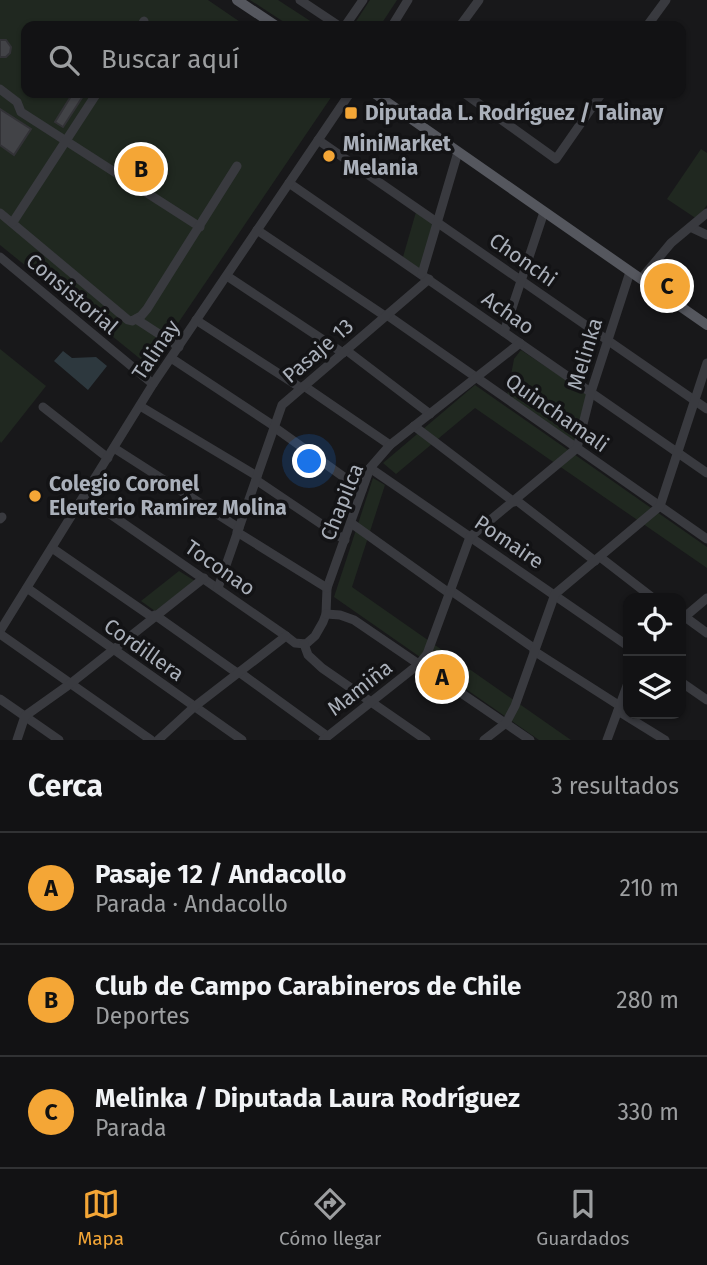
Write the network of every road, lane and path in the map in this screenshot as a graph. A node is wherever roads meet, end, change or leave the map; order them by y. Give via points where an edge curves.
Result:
1 (237, 0) edge
2 (300, 0) edge
3 (363, 0) edge
4 (408, 0) edge
5 (478, 0) edge
6 (666, 0) edge
7 (268, 21) edge
8 (332, 21) edge
9 (348, 21) edge
10 (395, 21) edge
11 (463, 21) edge
12 (651, 21) edge
13 (0, 89) edge
14 (94, 98) edge
15 (347, 98) edge
16 (381, 98) edge
17 (471, 98) edge
18 (599, 98) edge
19 (318, 139) junction
20 (65, 141) junction
21 (458, 152) junction
22 (237, 166) dead end
23 (289, 183) junction
24 (0, 212) edge
25 (544, 212) junction
26 (707, 213) edge
27 (436, 221) junction
28 (13, 222) junction
29 (200, 227) junction
30 (692, 228) junction
31 (257, 230) junction
32 (707, 234) edge
33 (0, 257) edge
34 (630, 272) junction
35 (227, 275) junction
36 (425, 277) junction
37 (640, 279) junction
38 (522, 281) junction
39 (386, 316) junction
40 (136, 319) junction
41 (196, 320) junction
42 (707, 325) edge
43 (504, 332) junction
44 (607, 340) junction
45 (520, 343) junction
46 (179, 347) junction
47 (344, 351) junction
48 (171, 358) junction
49 (707, 363) edge
50 (475, 378) junction
51 (153, 384) junction
52 (302, 387) junction
53 (591, 392) junction
54 (694, 400) junction
55 (140, 405) junction
56 (43, 407) dead end
57 (707, 409) edge
58 (429, 414) junction
59 (414, 426) junction
60 (274, 427) junction
61 (390, 445) junction
62 (576, 448) junction
63 (114, 449) junction
64 (677, 452) junction
65 (108, 458) junction
66 (370, 468) junction
67 (707, 473) edge
68 (256, 478) junction
69 (362, 491) junction
70 (84, 495) junction
71 (515, 501) junction
72 (660, 506) junction
73 (351, 523) junction
74 (238, 530) junction
75 (470, 537) junction
76 (707, 539) edge
77 (345, 540) junction
78 (52, 548) junction
79 (597, 559) junction
80 (204, 578) junction
81 (218, 588) junction
82 (327, 588) junction
83 (27, 589) junction
84 (450, 592) junction
85 (646, 593) edge
86 (555, 594) junction
87 (707, 598) edge
88 (326, 614) junction
89 (154, 616) junction
90 (686, 616) edge
91 (3, 621) edge
92 (686, 621) edge
93 (0, 633) edge
94 (707, 633) edge
95 (286, 636) junction
96 (623, 642) edge
97 (303, 645) junction
98 (113, 649) junction
99 (534, 650) junction
100 (419, 664) junction
101 (238, 672) junction
102 (70, 684) junction
103 (686, 685) edge
104 (623, 697) edge
105 (0, 699) edge
106 (707, 700) edge
107 (371, 702) junction
108 (194, 707) junction
109 (619, 708) junction
110 (25, 716) junction
111 (506, 723) junction
112 (329, 738) edge
113 (18, 740) edge
114 (59, 740) edge
115 (151, 740) edge
116 (158, 740) edge
117 (242, 740) edge
118 (426, 740) edge
119 (484, 740) edge
120 (530, 740) edge
121 (607, 740) edge
122 (664, 740) edge

1 - 7 main road
2 - 8 street
3 - 9 street
4 - 10 street
5 - 11 street
6 - 12 street
13 - 20 street via 18,102 21,112
14 - 20 street
15 - 19 street, Talinay
16 - 21 main road
17 - 18 street via 556,159
19 - 23 street, Talinay
19 - 27 street, Chonchi
20 - 28 street
20 - 29 street
21 - 25 main road
21 - 27 street
22 - 29 street
23 - 31 street, Talinay
23 - 36 street, Achao
24 - 28 street
25 - 34 main road
25 - 38 street
26 - 30 street
27 - 36 street
27 - 38 street, Chonchi
28 - 40 street via 128,320
29 - 40 street
30 - 32 street
30 - 37 street via 671,243
31 - 35 street, Talinay
31 - 39 street, Quinchamali
33 - 51 street, Consistorial
34 - 37 main road
34 - 44 street, Melinka
35 - 41 street, Talinay
35 - 47 street
36 - 39 street, Pasaje 13
36 - 43 street, Achao
37 - 42 main road
38 - 43 street
38 - 44 street, Chonchi
39 - 47 street, Pasaje 13
39 - 50 street, Quinchamali
40 - 46 street
41 - 46 street, Talinay
41 - 52 street
43 - 45 street, Achao
44 - 53 street, Melinka
44 - 54 street, Chonchi
45 - 50 street, Chapilca
45 - 53 street, Achao
46 - 48 street, Talinay
47 - 52 street, Pasaje 13
47 - 58 street
48 - 51 street, Talinay
48 - 60 street
49 - 54 street
50 - 58 street, Chapilca
50 - 62 street, Quinchamali
51 - 55 street, Talinay
52 - 60 street, Pasaje 13 via 282,405
52 - 61 street
53 - 62 street, Melinka
53 - 64 street, Achao
54 - 57 street, Chonchi
54 - 64 street
55 - 63 street, Talinay
55 - 68 street
56 - 65 street
58 - 59 street, Chapilca
59 - 61 street, Chapilca
59 - 71 street
60 - 68 street, Pasaje 13
60 - 69 street
61 - 66 street, Chapilca
62 - 71 street
62 - 72 street, Quinchamali
63 - 65 street, Talinay
63 - 74 street
64 - 67 street, Achao
64 - 72 street
65 - 70 street, Talinay
66 - 69 street, Chapilca
66 - 75 street, Pomaire
68 - 74 street, Pasaje 13
68 - 77 street
69 - 73 street, Chapilca
70 - 78 street, Talinay
70 - 80 street, Toconao
71 - 75 street
71 - 79 street
72 - 76 street, Quinchamali
72 - 79 street
73 - 77 street, Chapilca
73 - 84 street
74 - 81 street, Pasaje 13
74 - 82 street
75 - 84 street
75 - 86 street, Pomaire
77 - 82 street, Chapilca
78 - 83 street, Talinay
78 - 89 street
79 - 85 street
79 - 86 street
80 - 81 street, Toconao
80 - 89 street
81 - 95 street, Toconao
82 - 88 street, Chapilca
83 - 91 street, Talinay
83 - 98 street, Cordillera
84 - 99 street
84 - 100 street
86 - 96 street, Pomaire
86 - 99 street
87 - 90 street
88 - 97 street via 315,636
88 - 100 street via 354,620
89 - 98 street
89 - 101 street
91 - 93 street, Talinay
92 - 94 street
93 - 102 street
95 - 97 street, Toconao
95 - 101 street
97 - 107 street, Toconao via 322,668
98 - 102 street
98 - 108 street, Cordillera
99 - 109 street
99 - 111 street
100 - 107 street, Mamiña
100 - 111 street
101 - 108 street
101 - 112 street
102 - 110 street
102 - 115 street
103 - 106 street
104 - 109 street
105 - 110 street
107 - 112 street, Mamiña
107 - 118 street, Toconao
108 - 116 street
108 - 117 street, Cordillera
109 - 121 street
109 - 122 street
110 - 113 street
110 - 114 street
111 - 119 street
111 - 120 street

